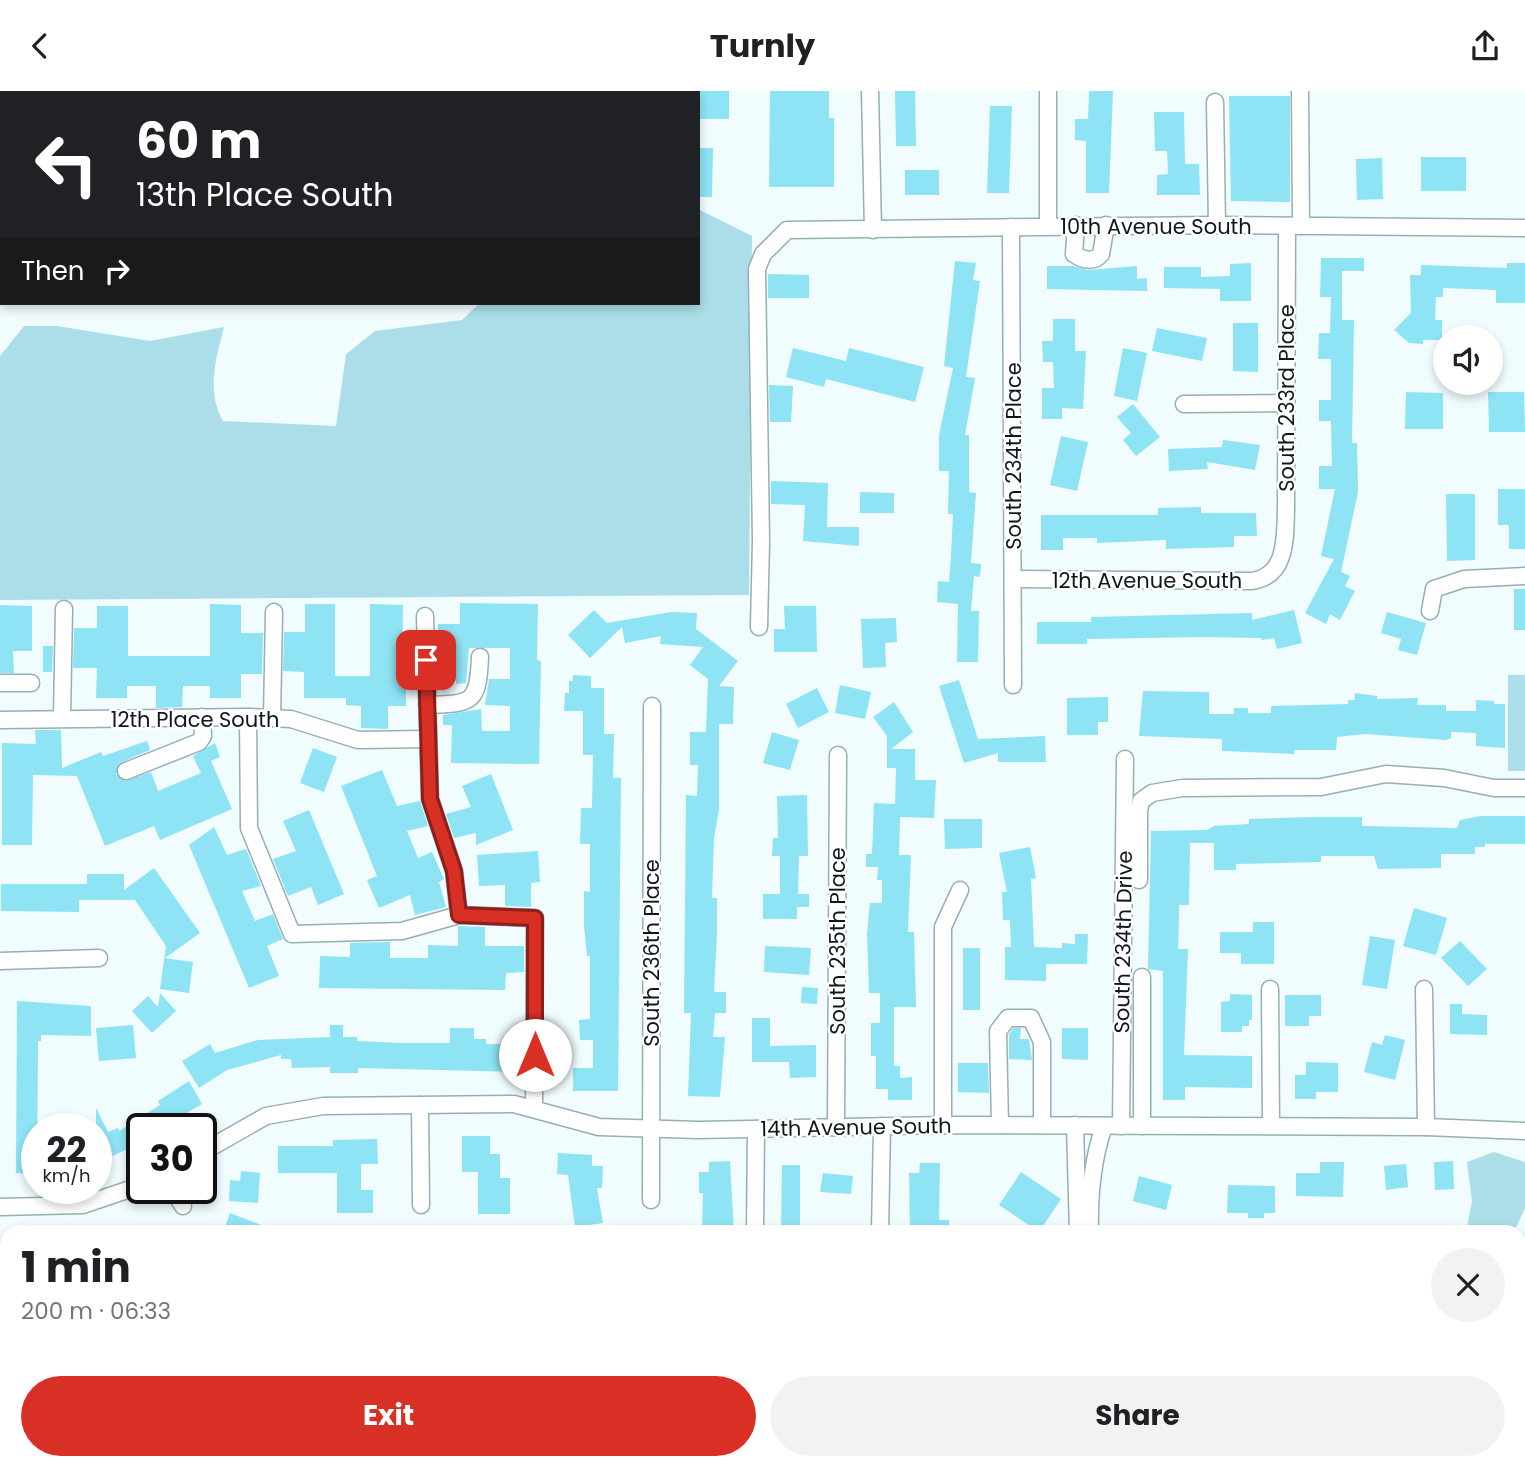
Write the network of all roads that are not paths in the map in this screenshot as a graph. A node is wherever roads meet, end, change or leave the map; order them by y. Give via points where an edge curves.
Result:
1 (870, 91) edge
2 (1048, 91) edge
3 (1300, 91) edge
4 (1215, 101) dead end
5 (1048, 225) junction
6 (1076, 225) junction
7 (1106, 225) junction
8 (1217, 225) junction
9 (1294, 226) junction
10 (1011, 227) junction
11 (1525, 228) edge
12 (873, 230) junction
13 (1184, 404) dead end
14 (1286, 404) junction
15 (1276, 568) joint
16 (1525, 576) edge
17 (1014, 579) junction
18 (64, 609) dead end
19 (1430, 611) dead end
20 (274, 612) dead end
21 (425, 616) dead end
22 (759, 627) dead end
23 (480, 657) dead end
24 (0, 683) edge
25 (31, 683) dead end
26 (1013, 685) dead end
27 (427, 705) junction
28 (652, 706) dead end
29 (202, 717) junction
30 (248, 717) junction
31 (62, 718) junction
32 (272, 718) junction
33 (0, 720) edge
34 (428, 739) junction
35 (838, 755) dead end
36 (1125, 759) dead end
37 (126, 771) dead end
38 (1525, 788) edge
39 (1139, 880) dead end
40 (960, 890) dead end
41 (459, 915) junction
42 (99, 958) dead end
43 (0, 961) edge
44 (1142, 977) dead end
45 (1270, 989) dead end
46 (1424, 989) dead end
47 (420, 1105) junction
48 (534, 1108) junction
49 (943, 1125) junction
50 (1000, 1125) junction
51 (1042, 1125) junction
52 (1075, 1125) junction
53 (1104, 1125) junction
54 (1121, 1125) junction
55 (650, 1126) junction
56 (882, 1126) junction
57 (1142, 1126) junction
58 (1271, 1126) junction
59 (836, 1127) junction
60 (1426, 1127) junction
61 (755, 1129) junction
62 (1525, 1131) edge
63 (217, 1143) edge
64 (126, 1190) edge
65 (651, 1200) dead end
66 (421, 1205) dead end
67 (0, 1207) edge
68 (755, 1225) edge
69 (880, 1225) edge
70 (1078, 1225) edge
71 (1090, 1225) edge

1 - 12 street
2 - 5 street
3 - 9 street, South 233rd Place
4 - 8 street
5 - 6 street, 10th Avenue South
5 - 10 street, 10th Avenue South
6 - 7 street, 10th Avenue South
6 - 7 street via 1074,254 1090,260 1101,254
7 - 8 street, 10th Avenue South
8 - 9 street, 10th Avenue South
9 - 11 street, 10th Avenue South
9 - 14 street, South 233rd Place
10 - 12 street, 10th Avenue South
10 - 17 street, South 234th Place
12 - 22 street, 10th Avenue South via 787,230 763,254 757,269
13 - 14 street
14 - 15 street, South 233rd Place via 1285,536
15 - 17 street, 12th Avenue South via 1251,581
16 - 19 street via 1464,579 1434,589
17 - 26 street, South 234th Place
18 - 31 street
20 - 32 street
21 - 27 street
23 - 27 street via 474,698
24 - 25 street
27 - 34 street
28 - 55 street, South 236th Place
29 - 30 street, 12th Place South
29 - 31 street, 12th Place South
29 - 37 street via 199,742
30 - 32 street, 12th Place South
30 - 41 street via 249,828 292,934 402,931
31 - 33 street, 12th Place South
32 - 34 street, 12th Place South via 291,719 358,740
34 - 41 street via 430,799 454,871
35 - 59 street, South 235th Place
36 - 54 street, South 234th Drive
38 - 39 street via 1386,774 1321,787 1182,788 1153,793 1141,801
40 - 49 street via 943,927
41 - 48 street via 535,918
42 - 43 street
44 - 57 street
45 - 58 street
46 - 60 street
47 - 48 street, 14th Avenue South
47 - 63 street, 14th Avenue South via 282,1111 258,1119
47 - 66 street
48 - 55 street, 14th Avenue South via 576,1123
49 - 50 street, 14th Avenue South
49 - 56 street, 14th Avenue South
50 - 51 street, 14th Avenue South
50 - 51 street via 998,1031 1008,1018 1031,1018 1042,1042
51 - 52 street, 14th Avenue South
52 - 53 street, 14th Avenue South
52 - 70 street
53 - 54 street, 14th Avenue South
53 - 71 street via 1095,1151
54 - 57 street, 14th Avenue South
55 - 61 street, 14th Avenue South
55 - 65 street, South 236th Place
56 - 59 street, 14th Avenue South
56 - 69 street
57 - 58 street, 14th Avenue South
58 - 60 street, 14th Avenue South
59 - 61 street, 14th Avenue South
60 - 62 street, 14th Avenue South
61 - 68 street
64 - 67 street via 83,1205

